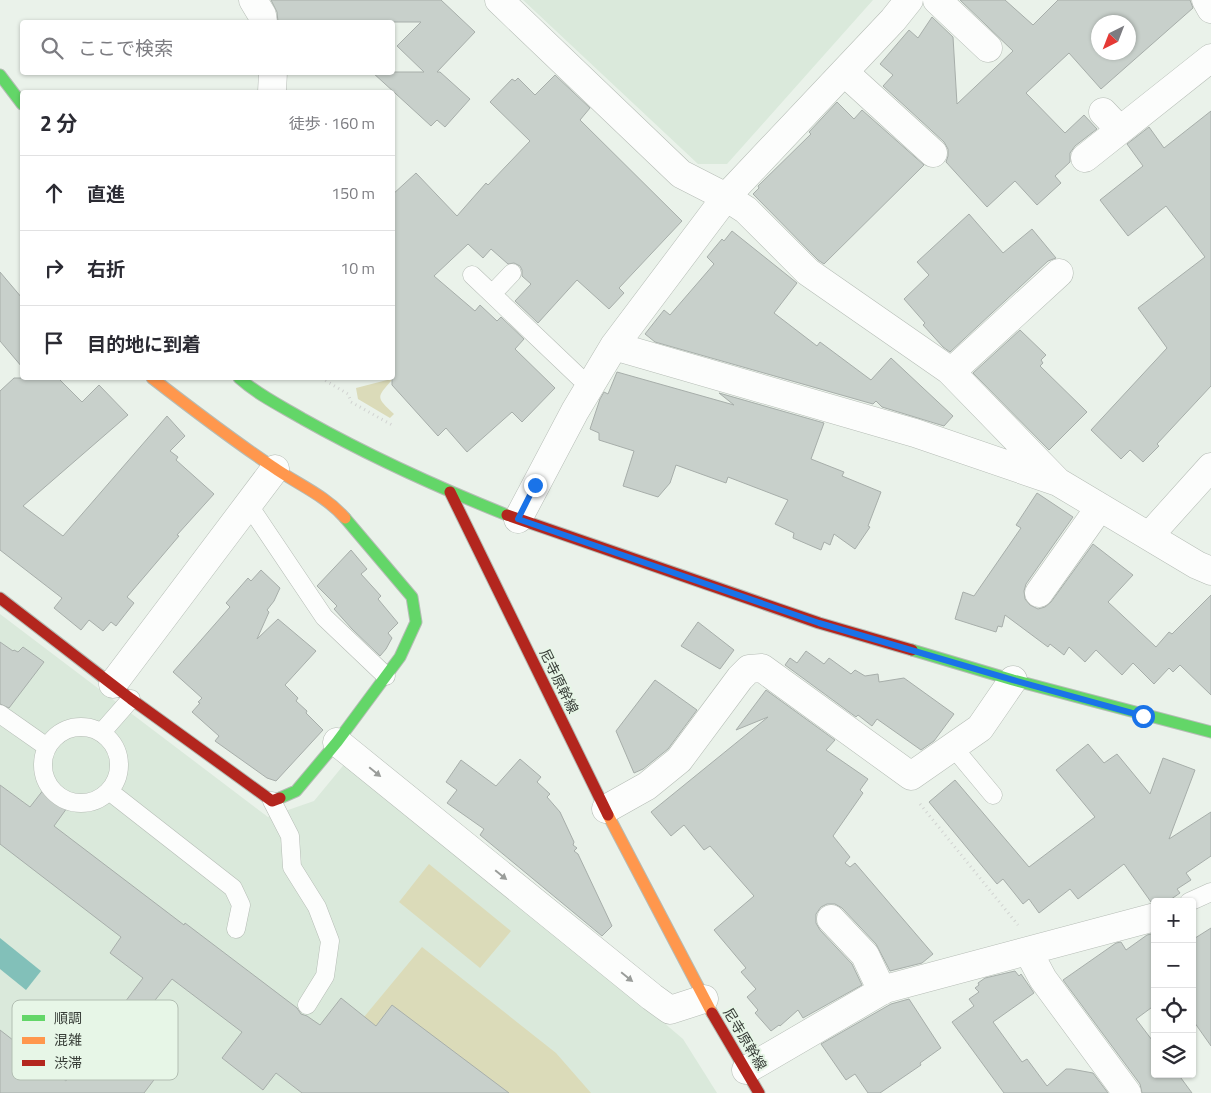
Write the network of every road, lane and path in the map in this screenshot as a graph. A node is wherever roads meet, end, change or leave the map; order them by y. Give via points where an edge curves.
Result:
1 (253, 0) edge
2 (499, 0) edge
3 (909, 0) edge
4 (937, 0) edge
5 (1206, 0) edge
6 (1211, 8) edge
7 (263, 20) edge
8 (988, 48) dead end
9 (1211, 58) edge
10 (844, 72) junction
11 (0, 74) edge
12 (273, 75) edge
13 (272, 90) edge
14 (20, 101) edge
15 (933, 153) dead end
16 (1085, 158) dead end
17 (726, 197) junction
18 (512, 273) dead end
19 (1059, 273) dead end
20 (472, 275) dead end
21 (492, 294) junction
22 (614, 346) junction
23 (951, 372) junction
24 (155, 380) edge
25 (240, 380) edge
26 (324, 380) edge
27 (591, 384) junction
28 (392, 425) dead end
29 (275, 468) junction
30 (1211, 468) edge
31 (1058, 482) junction
32 (450, 492) junction
33 (248, 504) junction
34 (1100, 507) junction
35 (518, 519) junction
36 (1149, 536) junction
37 (1206, 563) edge
38 (1039, 593) dead end
39 (0, 598) edge
40 (386, 676) junction
41 (1013, 680) junction
42 (122, 692) junction
43 (0, 714) edge
44 (102, 732) junction
45 (1211, 732) edge
46 (337, 742) junction
47 (47, 747) junction
48 (953, 747) junction
49 (911, 776) junction
50 (109, 791) junction
51 (993, 795) dead end
52 (272, 801) junction
53 (606, 809) junction
54 (1211, 892) edge
55 (1196, 899) edge
56 (1151, 918) edge
57 (831, 919) dead end
58 (236, 929) dead end
59 (1033, 950) junction
60 (882, 991) junction
61 (704, 999) junction
62 (307, 1005) dead end
63 (746, 1070) junction
64 (759, 1093) edge
65 (1127, 1093) edge

1 - 7 street
2 - 17 street via 681,174
3 - 10 street
4 - 8 street
5 - 6 street
9 - 16 street via 1111,121
10 - 15 street
10 - 17 street
11 - 14 street
12 - 13 street
17 - 22 street
17 - 23 street via 746,210 808,272
18 - 21 lane
19 - 23 street
20 - 21 lane
21 - 27 lane via 579,377
22 - 27 street
22 - 31 street via 916,432
23 - 31 street
24 - 29 street
25 - 32 street via 252,390 347,444
26 - 28 path via 348,394 351,402
27 - 35 street
29 - 33 street
29 - 40 street via 337,509 412,597 416,622 400,657
30 - 36 street
31 - 34 street
32 - 35 street
32 - 53 street, 尼寺原幹線
33 - 40 lane via 324,617
33 - 42 street
34 - 36 street
34 - 38 street
35 - 41 street via 819,623
36 - 37 street
39 - 42 street
40 - 46 street
41 - 45 street
41 - 48 street via 980,728
42 - 44 lane
42 - 52 street
43 - 47 lane
44 - 47 lane via 91,727 65,729
44 - 50 lane via 112,741 120,764 118,776
46 - 52 street via 296,791
46 -> 61 street via 670,1010
47 - 50 lane via 43,773 57,795 80,803 92,802
48 - 49 street
48 - 51 lane
49 - 53 street via 762,668 749,669 679,760 648,786
49 - 59 path via 910,792
50 - 58 lane via 233,888 241,905
52 - 62 lane via 290,836 292,867 317,908 330,941 325,976
53 - 61 street, 尼寺原幹線
54 - 55 lane
56 - 59 street
57 - 60 street via 865,954
59 - 60 street
59 - 65 street via 1043,979
60 - 63 street
61 - 63 street, 尼寺原幹線
63 - 64 street, 尼寺原幹線

